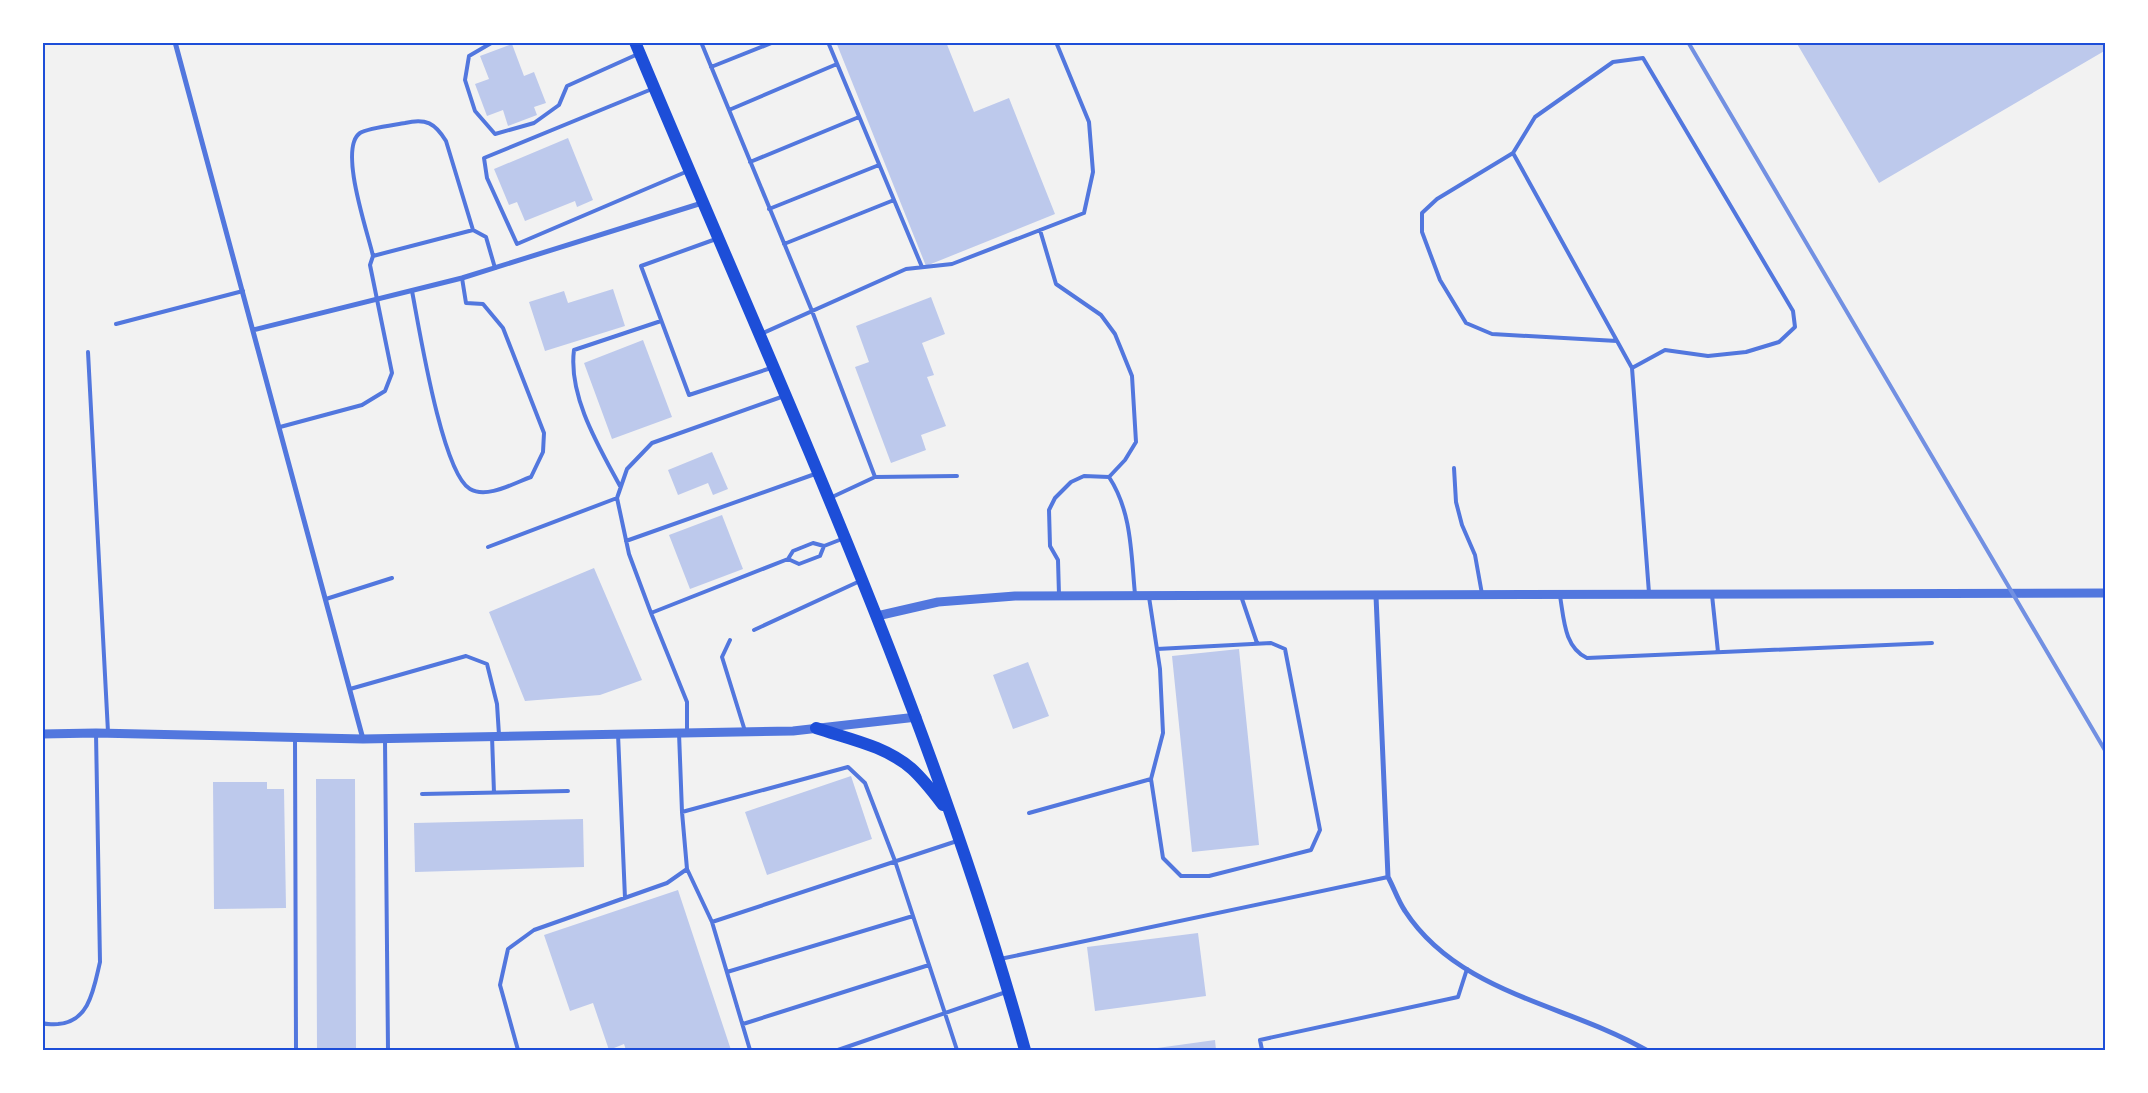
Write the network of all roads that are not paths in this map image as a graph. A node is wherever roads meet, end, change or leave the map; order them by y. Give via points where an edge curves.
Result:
1 (175, 42) edge
2 (493, 42) edge
3 (701, 42) edge
4 (774, 42) edge
5 (828, 42) edge
6 (1056, 42) edge
7 (637, 48) edge
8 (838, 64) junction
9 (711, 67) junction
10 (654, 88) junction
11 (729, 110) junction
12 (859, 116) junction
13 (1513, 153) junction
14 (750, 162) junction
15 (879, 165) junction
16 (689, 171) junction
17 (894, 200) junction
18 (703, 203) junction
19 (769, 209) junction
20 (473, 230) junction
21 (1040, 230) junction
22 (718, 239) junction
23 (784, 244) junction
24 (373, 256) junction
25 (922, 267) junction
26 (495, 268) junction
27 (462, 278) junction
28 (243, 291) junction
29 (412, 291) junction
30 (376, 300) junction
31 (812, 311) junction
32 (661, 321) junction
33 (116, 324) dead end
34 (254, 330) junction
35 (759, 335) junction
36 (1616, 341) junction
37 (88, 352) dead end
38 (772, 367) junction
39 (1632, 368) junction
40 (784, 396) junction
41 (280, 426) junction
42 (1454, 468) dead end
43 (817, 473) junction
44 (957, 476) dead end
45 (875, 477) junction
46 (1109, 477) junction
47 (621, 486) junction
48 (616, 498) junction
49 (828, 499) junction
50 (844, 538) junction
51 (626, 541) junction
52 (824, 546) junction
53 (488, 547) dead end
54 (788, 559) junction
55 (392, 578) dead end
56 (862, 580) junction
57 (2106, 593) edge
58 (1712, 594) junction
59 (1241, 595) junction
60 (1376, 596) junction
61 (1483, 596) junction
62 (1560, 596) junction
63 (1649, 596) junction
64 (1059, 597) junction
65 (1135, 597) junction
66 (1149, 597) junction
67 (326, 598) junction
68 (651, 613) junction
69 (877, 616) junction
70 (754, 630) dead end
71 (730, 640) dead end
72 (1932, 643) dead end
73 (1257, 644) junction
74 (1157, 649) junction
75 (1718, 652) junction
76 (350, 689) junction
77 (917, 717) junction
78 (816, 728) junction
79 (745, 732) junction
80 (96, 733) junction
81 (683, 733) junction
82 (42, 734) edge
83 (108, 734) junction
84 (618, 734) junction
85 (496, 736) junction
86 (295, 737) junction
87 (385, 738) junction
88 (364, 739) junction
89 (1151, 779) junction
90 (568, 791) dead end
91 (494, 793) junction
92 (422, 794) dead end
93 (682, 812) junction
94 (1029, 813) dead end
95 (950, 814) junction
96 (959, 840) junction
97 (895, 861) junction
98 (687, 869) junction
99 (1388, 877) junction
100 (625, 898) junction
101 (913, 916) junction
102 (712, 922) junction
103 (1000, 959) junction
104 (929, 965) junction
105 (1467, 969) junction
106 (727, 972) junction
107 (1009, 991) junction
108 (945, 1014) junction
109 (42, 1023) edge
110 (743, 1024) junction
111 (296, 1050) edge
112 (388, 1050) edge
113 (518, 1050) edge
114 (750, 1050) edge
115 (838, 1050) edge
116 (957, 1050) edge
117 (1025, 1050) edge
118 (1098, 1050) edge
119 (1104, 1050) edge
120 (1262, 1050) edge
121 (1646, 1050) edge

1 - 28 street
2 - 7 lane via 469,56 465,80 474,112 495,134 534,123 559,105 567,86
3 - 9 lane
4 - 9 lane
5 - 8 lane
6 - 21 lane via 1089,122 1093,172 1084,213
7 - 10 main road
8 - 11 lane
8 - 12 lane
9 - 11 lane
10 - 16 main road
10 - 16 lane via 484,158 487,178 517,244
11 - 14 lane
12 - 14 lane
12 - 15 lane
13 - 36 lane
13 - 36 lane via 1437,199 1422,213 1422,232 1440,280 1466,323 1492,334
13 - 39 lane via 1535,118 1612,62 1643,58 1794,311 1795,327 1779,342 1746,352 1708,356 1665,350
14 - 19 lane
15 - 17 lane
15 - 19 lane
16 - 18 main road
17 - 23 lane
17 - 25 lane
18 - 22 main road
18 - 26 street
19 - 23 lane
20 - 24 lane
20 - 24 lane via 446,141 439,129 425,120 360,133 354,140 351,159
20 - 26 lane via 486,237
21 - 25 lane via 952,264
21 - 46 lane via 1056,284 1101,315 1115,334 1132,376 1136,442
22 - 32 lane via 641,266
22 - 35 main road
23 - 31 lane
24 - 30 lane via 370,265
25 - 31 lane via 906,268
26 - 27 street
27 - 29 street
27 - 29 lane via 466,303 483,304 503,328 544,433 543,452 531,476 494,492 471,490 459,479 449,456
28 - 33 lane
28 - 34 street
29 - 30 street
30 - 34 street
30 - 41 lane via 392,373 385,391 362,405
31 - 35 lane
31 - 45 lane
32 - 38 lane via 689,395
32 - 47 lane via 574,350 572,368 578,396 598,446
34 - 41 street
35 - 38 main road
36 - 39 lane
37 - 83 lane
38 - 40 main road
39 - 63 lane
40 - 43 main road
40 - 47 lane via 652,443 627,469
41 - 67 street
42 - 61 lane via 1456,502 1475,556
43 - 49 main road
43 - 51 lane
44 - 45 lane
45 - 49 lane
46 - 64 lane via 1084,476 1071,482 1049,510 1050,546 1058,560
46 - 65 lane via 1128,522
47 - 48 lane
48 - 51 lane
48 - 53 lane
49 - 50 main road
50 - 52 lane
50 - 56 main road
51 - 68 lane
52 - 54 lane via 813,543 793,551
52 - 54 lane via 820,556 799,564
54 - 68 lane
55 - 67 lane
56 - 69 main road
56 - 70 lane
57 - 58 street
58 - 63 street
58 - 75 lane
59 - 60 street
59 - 66 street
59 - 73 lane
60 - 61 street
60 - 99 street
61 - 62 street
62 - 63 street
62 - 75 lane via 1571,645 1587,658
64 - 65 street
64 - 69 street via 1015,596 938,602
65 - 66 street
66 - 74 lane
67 - 76 street
68 - 81 lane via 687,702
69 - 77 main road
71 - 79 lane via 722,657
72 - 75 lane
73 - 74 lane
73 - 89 lane via 1271,643 1285,648 1320,830 1311,850 1209,876 1182,876 1163,858
74 - 89 lane via 1163,733
76 - 85 lane via 466,656 487,664 497,704
76 - 88 street
77 - 78 street
77 - 95 main road
78 - 79 street
78 - 95 main road via 872,746 901,761 923,780
79 - 81 street
80 - 82 street
80 - 83 street
80 - 109 lane via 100,962 85,1010 68,1023
81 - 84 street
81 - 93 lane
83 - 86 street
84 - 85 street
84 - 100 lane
85 - 87 street
85 - 91 lane
86 - 88 street
86 - 111 lane
87 - 88 street
87 - 112 lane
89 - 94 lane
90 - 91 lane
91 - 92 lane
93 - 97 lane via 848,768 865,783
93 - 98 lane
95 - 96 main road
96 - 97 lane
96 - 103 main road
97 - 101 lane
97 - 102 lane
98 - 100 lane via 667,883
98 - 102 lane
99 - 103 lane
99 - 105 street via 1405,911 1421,931 1448,957
100 - 113 lane via 534,930 508,949 500,985
101 - 104 lane
101 - 106 lane
102 - 106 lane
103 - 107 main road
104 - 108 lane
104 - 110 lane
105 - 120 lane via 1458,998 1260,1040
105 - 121 street via 1487,982
106 - 110 lane
107 - 108 lane
107 - 117 main road
108 - 115 lane
108 - 116 lane
110 - 114 lane
118 - 119 lane

